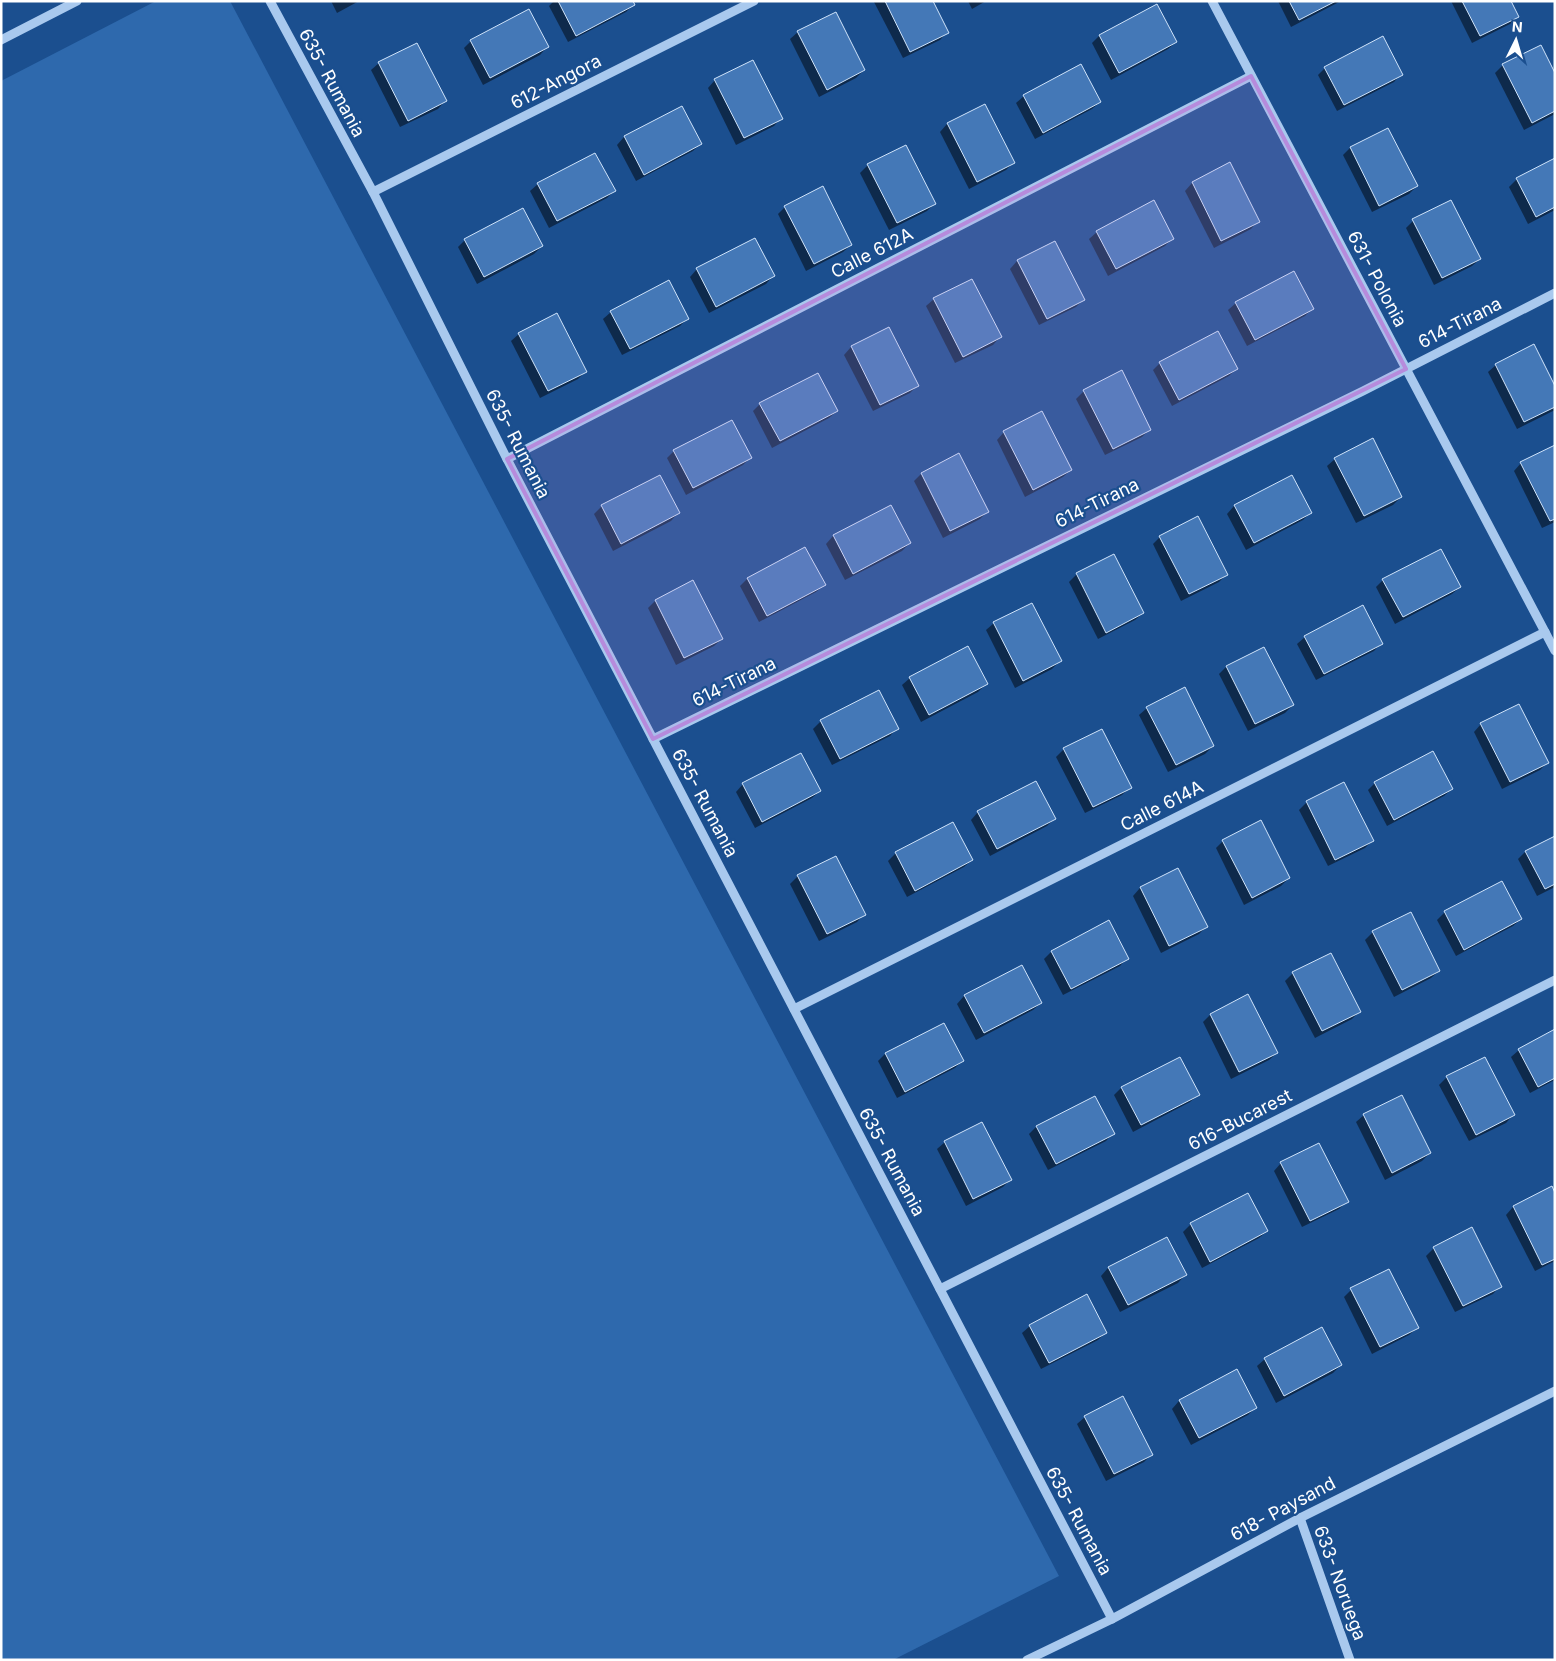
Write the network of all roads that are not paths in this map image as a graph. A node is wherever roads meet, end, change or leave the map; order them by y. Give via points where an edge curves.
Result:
1 (77, 1) edge
2 (270, 1) edge
3 (754, 1) edge
4 (1212, 1) edge
5 (1, 40) edge
6 (1252, 76) junction
7 (373, 192) junction
8 (1555, 293) edge
9 (1406, 369) junction
10 (507, 459) junction
11 (1545, 632) junction
12 (1555, 651) edge
13 (653, 739) junction
14 (1555, 980) edge
15 (794, 1009) junction
16 (940, 1289) junction
17 (1555, 1390) edge
18 (1300, 1518) junction
19 (1112, 1619) junction
20 (1027, 1660) edge
21 (1350, 1660) edge

1 - 5 street
2 - 7 street, 635- Rumania
3 - 7 street, 612-Angora
4 - 6 street, 631- Polonia
6 - 9 street, 631- Polonia
6 - 10 street, Calle 612A
7 - 10 street, 635- Rumania
8 - 9 street, 614-Tirana
9 - 11 street, 631- Polonia
9 - 13 street, 614-Tirana
10 - 13 street, 635- Rumania
11 - 12 street, 631- Polonia
11 - 15 street, Calle 614A
13 - 15 street, 635- Rumania
14 - 16 street, 616-Bucarest
15 - 16 street, 635- Rumania
16 - 19 street, 635- Rumania
17 - 18 street, 618- Paysand
18 - 19 street, 618- Paysand
18 - 21 street, 633- Noruega
19 - 20 street, 618- Paysand

